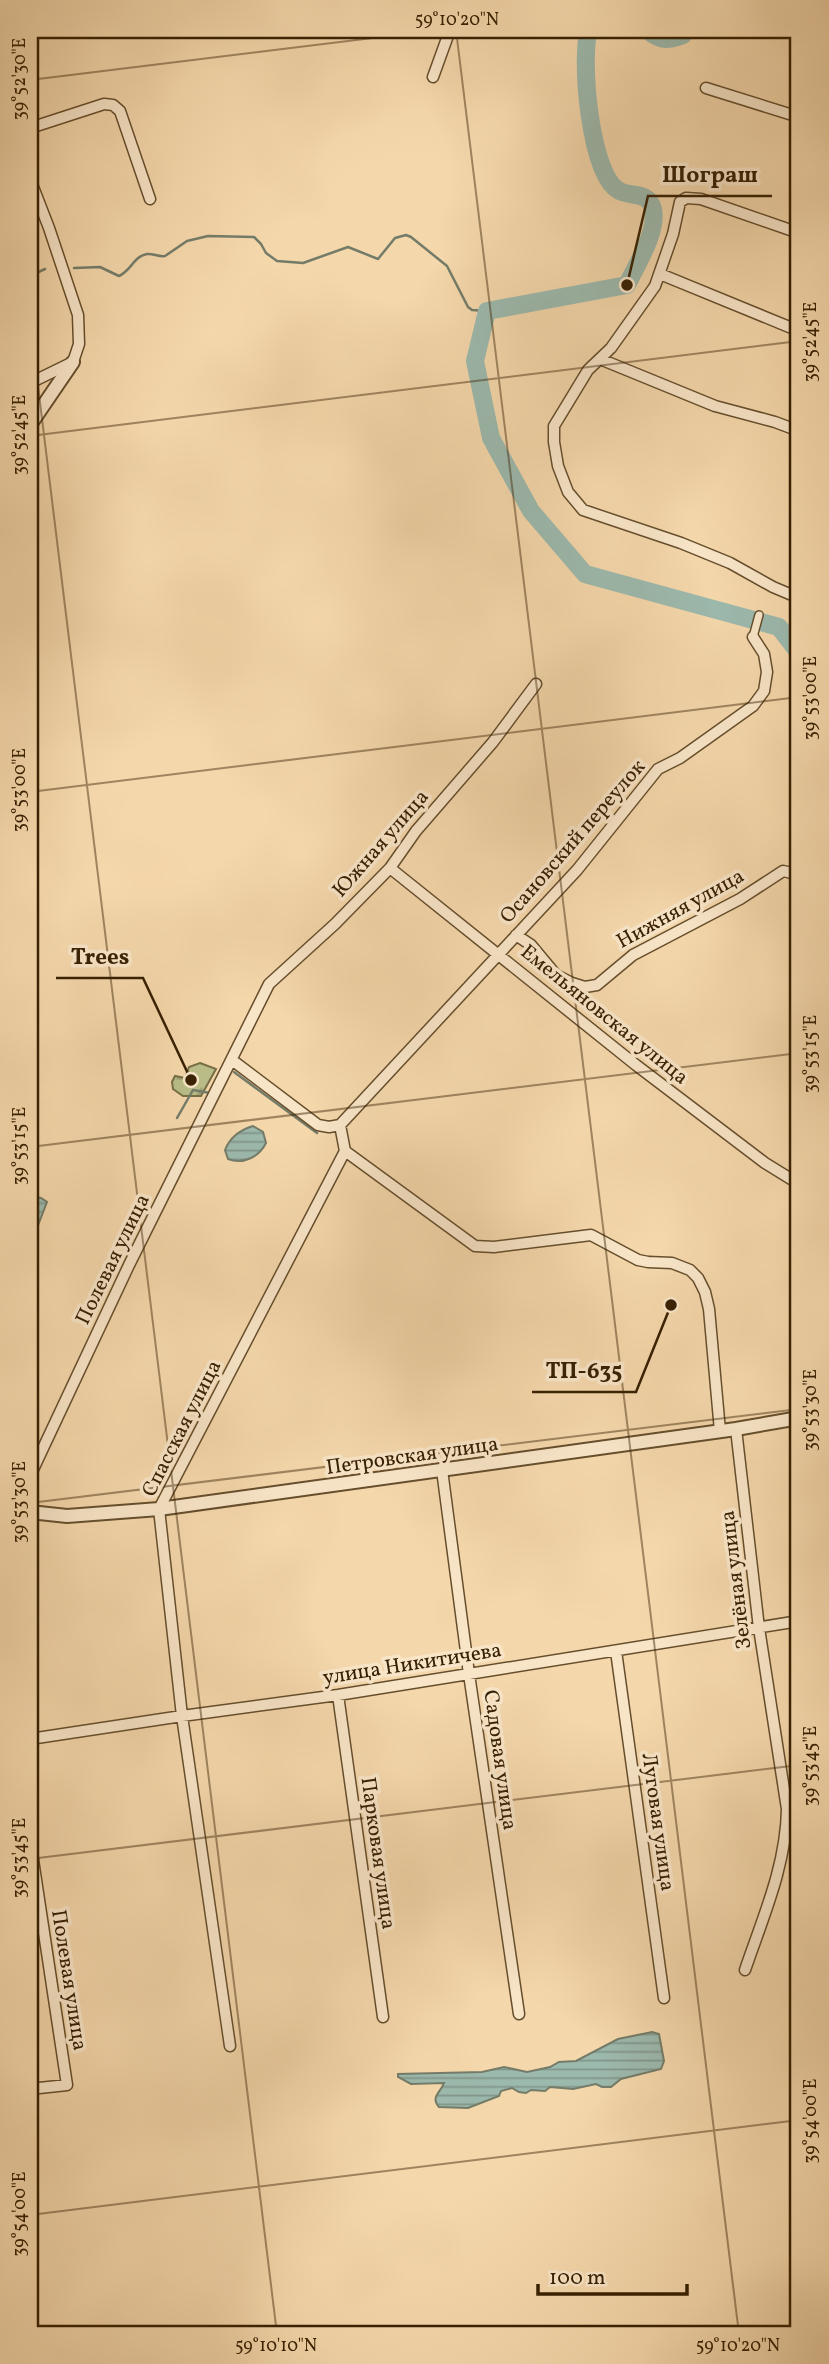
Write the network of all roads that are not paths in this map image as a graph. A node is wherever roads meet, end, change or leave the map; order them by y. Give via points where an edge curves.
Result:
1 (450, 30) edge
2 (433, 77) dead end
3 (706, 88) dead end
4 (799, 117) edge
5 (30, 128) edge
6 (30, 179) edge
7 (150, 200) dead end
8 (799, 233) edge
9 (660, 274) junction
10 (799, 331) edge
11 (600, 359) junction
12 (73, 362) junction
13 (30, 383) edge
14 (30, 425) edge
15 (799, 431) edge
16 (799, 597) edge
17 (759, 615) dead end
18 (753, 637) joint
19 (536, 684) dead end
20 (390, 868) junction
21 (799, 881) edge
22 (516, 935) junction
23 (498, 953) junction
24 (232, 1060) junction
25 (340, 1125) junction
26 (345, 1151) junction
27 (799, 1184) edge
28 (799, 1418) edge
29 (736, 1429) junction
30 (720, 1431) junction
31 (442, 1470) junction
32 (30, 1476) edge
33 (159, 1509) junction
34 (30, 1512) edge
35 (799, 1621) edge
36 (759, 1628) junction
37 (616, 1651) junction
38 (469, 1674) junction
39 (338, 1695) junction
40 (182, 1716) junction
41 (30, 1739) edge
42 (799, 1807) edge
43 (787, 1809) junction
44 (30, 1840) edge
45 (745, 1970) dead end
46 (664, 1998) dead end
47 (519, 2014) dead end
48 (383, 2017) dead end
49 (230, 2046) dead end
50 (30, 2089) edge

1 - 2 street
3 - 4 street
5 - 7 street via 113,105 120,111
6 - 12 street via 78,315 79,344
8 - 9 street via 686,198 680,202
9 - 10 street
9 - 11 street
11 - 15 street via 715,406
11 - 16 street via 588,370 554,426 558,466 568,492 583,510 681,543
12 - 13 street
12 - 14 street
17 - 18 street
18 - 22 street, Осановский переулок via 765,654 767,672 764,691 753,706 658,769 577,870
19 - 20 street, Южная улица
20 - 23 street, Емельяновская улица
20 - 24 street, Южная улица via 269,984
21 - 22 street, Нижняя улица via 793,873 783,871 633,955 597,985 585,987 556,975 531,944
22 - 23 street, Осановский переулок
23 - 25 street
23 - 27 street, Емельяновская улица via 645,1072
24 - 25 street via 318,1125
24 - 32 street, Полевая улица
25 - 26 street
26 - 30 street via 475,1246 592,1235 638,1260 690,1270 705,1292 709,1309
26 - 33 street, Спасская улица
28 - 29 street, Петровская улица
29 - 30 street, Петровская улица
29 - 36 street, Зелёная улица
30 - 31 street, Петровская улица
31 - 33 street, Петровская улица
31 - 38 street, Садовая улица
33 - 34 street, Петровская улица via 67,1516
33 - 40 street, Спасская улица
35 - 36 street, улица Никитичева
36 - 37 street, улица Никитичева
36 - 43 street, Зелёная улица
37 - 38 street, улица Никитичева
37 - 46 street, Луговая улица
38 - 39 street, улица Никитичева
38 - 47 street, Садовая улица
39 - 40 street, улица Никитичева
39 - 48 street, Парковая улица
40 - 41 street, улица Никитичева
40 - 49 street, Спасская улица
42 - 43 street
43 - 45 street, Зелёная улица via 782,1861
44 - 50 street, Полевая улица via 66,2084

